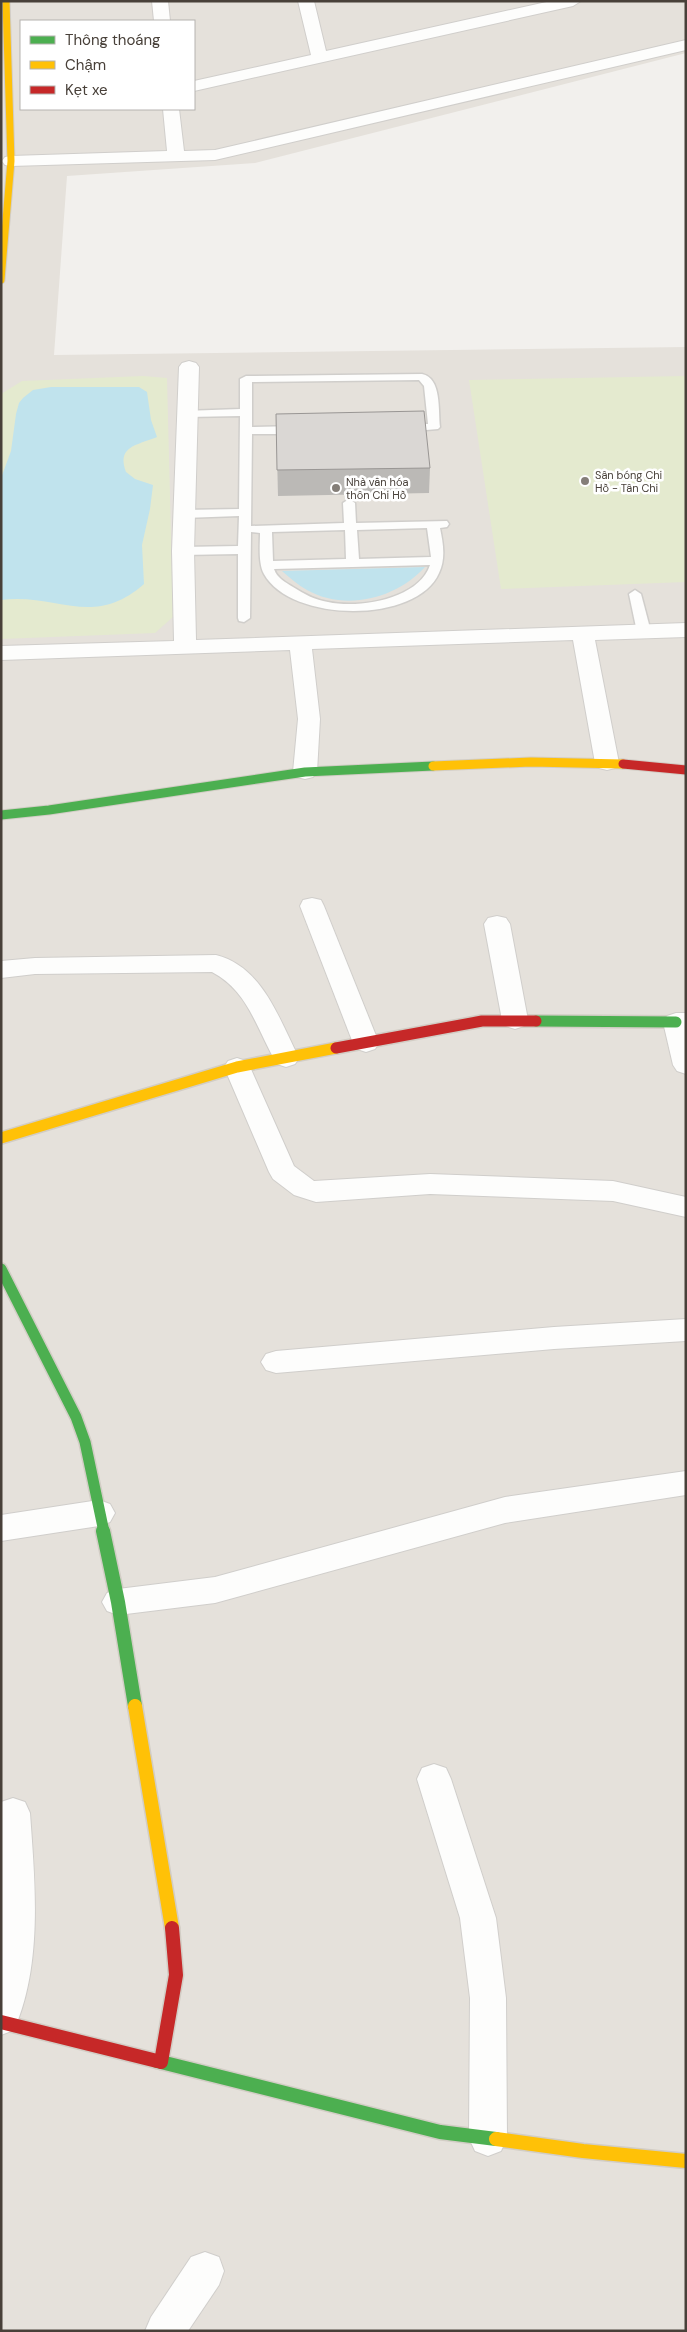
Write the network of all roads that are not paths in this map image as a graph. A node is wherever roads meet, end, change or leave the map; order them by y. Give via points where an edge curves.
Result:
1 (6, 1) edge
2 (160, 1) edge
3 (306, 1) edge
4 (572, 1) edge
5 (162, 20) edge
6 (686, 45) edge
7 (320, 58) junction
8 (195, 86) edge
9 (5, 105) edge
10 (171, 110) edge
11 (176, 156) junction
12 (11, 161) junction
13 (1, 280) edge
14 (190, 367) dead end
15 (246, 412) junction
16 (188, 413) junction
17 (394, 428) edge
18 (306, 430) edge
19 (246, 431) junction
20 (349, 503) dead end
21 (246, 512) junction
22 (184, 514) junction
23 (351, 526) junction
24 (245, 529) junction
25 (266, 529) junction
26 (245, 550) junction
27 (183, 551) junction
28 (437, 561) junction
29 (353, 563) junction
30 (268, 565) junction
31 (635, 594) dead end
32 (244, 618) dead end
33 (686, 630) edge
34 (644, 632) junction
35 (582, 634) junction
36 (300, 644) junction
37 (185, 648) junction
38 (1, 652) edge
39 (607, 763) junction
40 (686, 770) edge
41 (305, 772) junction
42 (1, 815) edge
43 (312, 906) dead end
44 (497, 924) dead end
45 (1, 970) edge
46 (516, 1020) junction
47 (681, 1022) edge
48 (366, 1043) junction
49 (286, 1058) junction
50 (686, 1065) edge
51 (237, 1067) junction
52 (1, 1138) edge
53 (686, 1208) edge
54 (1, 1269) edge
55 (686, 1330) edge
56 (276, 1362) dead end
57 (686, 1483) edge
58 (99, 1513) junction
59 (1, 1528) edge
60 (118, 1602) junction
61 (434, 1779) dead end
62 (13, 1812) dead end
63 (1, 2020) edge
64 (161, 2062) junction
65 (488, 2138) junction
66 (686, 2161) edge
67 (205, 2271) dead end
68 (165, 2331) edge

1 - 9 street
2 - 5 street
3 - 7 street
4 - 7 street
6 - 11 street via 240,150 216,155
7 - 8 street
9 - 12 street
10 - 11 street
11 - 12 street
12 - 13 street
14 - 16 street
15 - 16 lane
15 - 17 lane via 246,379 414,376 428,380 434,427
15 - 19 lane
16 - 22 street
18 - 19 lane
19 - 21 lane
20 - 23 lane
21 - 22 lane
21 - 24 lane
22 - 27 street
23 - 25 lane
23 - 28 lane via 438,524
23 - 29 lane
24 - 25 lane
24 - 26 lane
25 - 30 lane
26 - 27 lane
26 - 32 lane
27 - 37 street
28 - 29 lane
28 - 30 lane via 431,578 420,589 382,605 356,609 306,601 276,581
29 - 30 lane
31 - 34 lane
33 - 34 street
34 - 35 street
35 - 36 street
35 - 39 street
36 - 37 street
36 - 41 street via 309,719
37 - 38 street
39 - 40 street
39 - 41 street via 531,762
41 - 42 street
43 - 48 street
44 - 46 street
45 - 49 street via 35,966 216,963 239,976 252,990
46 - 47 street
46 - 48 street via 482,1021
47 - 50 street
48 - 49 street
49 - 51 street
51 - 52 street
51 - 53 street via 283,1172 304,1188 316,1192 430,1184 613,1191
54 - 58 street via 76,1417 85,1442
55 - 56 street
57 - 60 street via 505,1510 215,1590
58 - 59 street
58 - 60 street
60 - 64 street via 175,1945 176,1975
61 - 65 street via 478,1918 488,1998
62 - 63 street via 19,1899 9,1995
63 - 64 street
64 - 65 street via 440,2132
65 - 66 street
67 - 68 street

